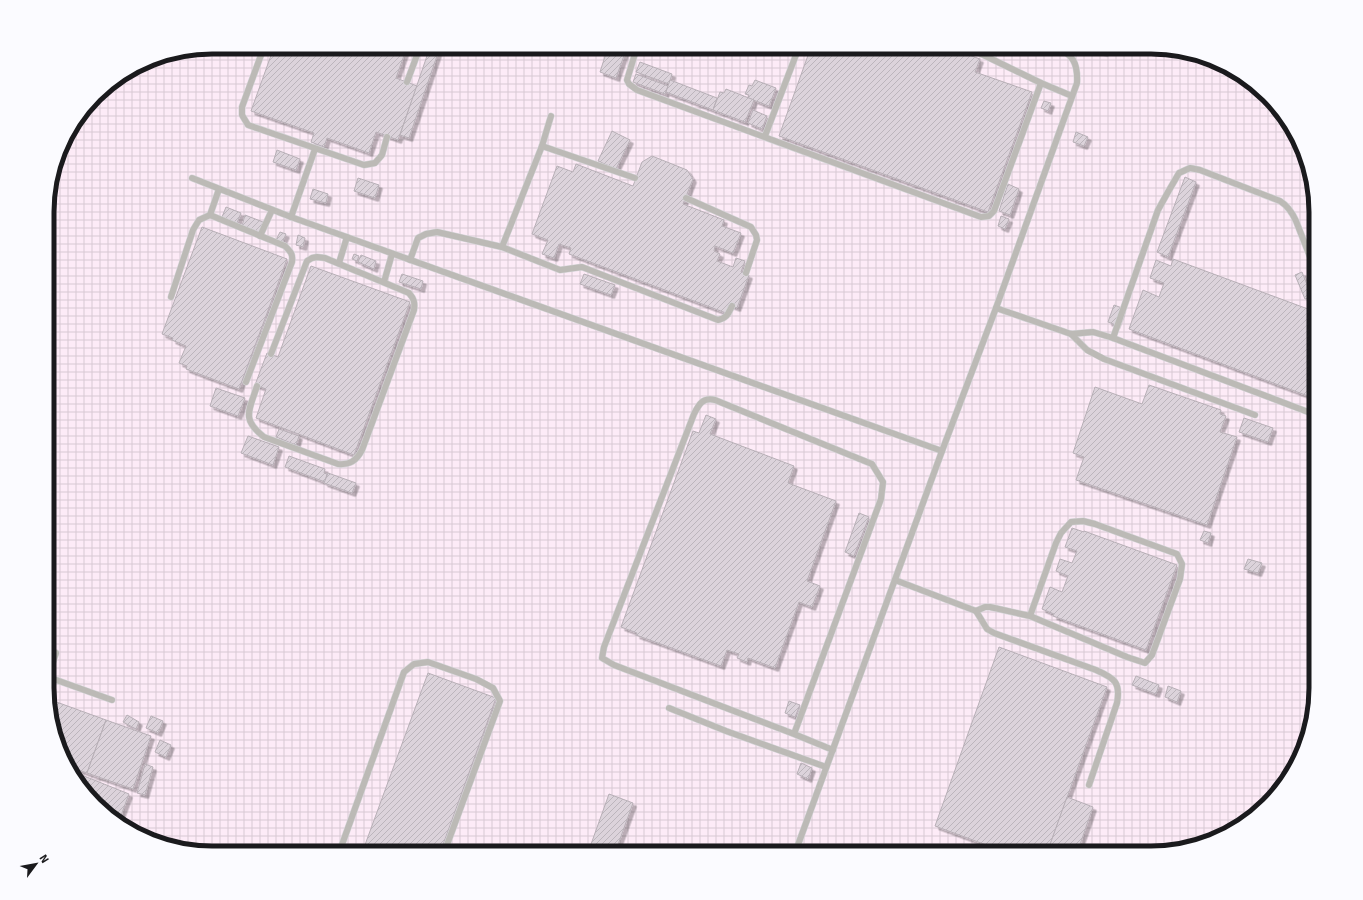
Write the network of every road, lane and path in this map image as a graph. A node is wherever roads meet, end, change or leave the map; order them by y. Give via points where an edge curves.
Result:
1 (261, 54) edge
2 (417, 54) edge
3 (635, 54) edge
4 (796, 54) edge
5 (981, 54) edge
6 (1068, 54) edge
7 (407, 82) dead end
8 (1041, 83) junction
9 (1072, 96) junction
10 (550, 116) dead end
11 (765, 136) junction
12 (387, 137) dead end
13 (542, 146) junction
14 (315, 149) junction
15 (192, 178) dead end
16 (635, 178) dead end
17 (219, 189) junction
18 (686, 198) dead end
19 (272, 210) junction
20 (210, 215) junction
21 (291, 217) junction
22 (260, 236) junction
23 (346, 237) junction
24 (502, 247) junction
25 (392, 254) junction
26 (1309, 254) edge
27 (410, 260) junction
28 (339, 263) junction
29 (746, 273) dead end
30 (384, 282) junction
31 (171, 297) dead end
32 (732, 306) dead end
33 (996, 308) junction
34 (1071, 334) junction
35 (1114, 338) junction
36 (271, 354) dead end
37 (246, 382) dead end
38 (257, 386) dead end
39 (1309, 411) edge
40 (1256, 415) dead end
41 (942, 451) junction
42 (895, 580) junction
43 (976, 611) junction
44 (1030, 616) junction
45 (56, 653) dead end
46 (54, 659) edge
47 (54, 679) edge
48 (112, 700) dead end
49 (669, 708) dead end
50 (794, 734) junction
51 (833, 750) junction
52 (826, 767) junction
53 (1089, 785) dead end
54 (342, 846) edge
55 (447, 846) edge
56 (798, 846) edge

1 - 14 lane via 242,107 242,115 248,125
2 - 7 lane
3 - 11 lane via 627,80 637,90
4 - 11 lane
5 - 8 lane
6 - 9 lane via 1074,60 1077,75
8 - 9 lane
8 - 11 lane via 994,211 988,216 973,215
9 - 33 lane
10 - 13 lane
12 - 14 lane via 382,155 375,163 364,165
13 - 16 lane
13 - 24 lane
14 - 21 lane
15 - 17 lane
17 - 19 lane
17 - 20 lane
18 - 29 lane via 752,227 758,240
19 - 21 lane
19 - 22 lane
20 - 22 lane
20 - 31 lane via 199,220 193,230
21 - 23 lane
22 - 37 lane via 285,246 293,256
23 - 25 lane
23 - 28 lane
24 - 27 lane via 437,232 418,238
24 - 32 lane via 560,270 582,267 718,320 728,316
25 - 27 lane
25 - 30 lane
26 - 35 lane via 1292,213 1280,201 1200,170 1185,169 1179,173 1158,210
27 - 41 lane
28 - 30 lane
28 - 36 lane via 317,257 307,261
30 - 38 lane via 408,293 415,303 414,310 358,458 346,464 338,464 264,437 249,422
33 - 34 lane
33 - 41 lane
34 - 35 lane via 1093,332
34 - 40 lane via 1087,350 1104,359
35 - 39 lane
41 - 42 lane
42 - 43 lane
42 - 51 lane
43 - 44 lane via 990,607
43 - 53 lane via 987,629 1096,670 1110,676 1116,682 1119,692 1117,703
44 - 44 lane via 1145,663 1152,655 1180,579 1182,564 1176,554 1109,528 1083,521 1070,522 1058,538
45 - 46 lane
47 - 48 lane
49 - 52 lane
50 - 50 lane via 602,658 604,647 694,414 705,400 715,400 872,464 883,482 881,499
50 - 51 lane
51 - 52 lane
52 - 56 lane
54 - 55 lane via 404,672 414,664 428,662 476,679 493,688 500,701

